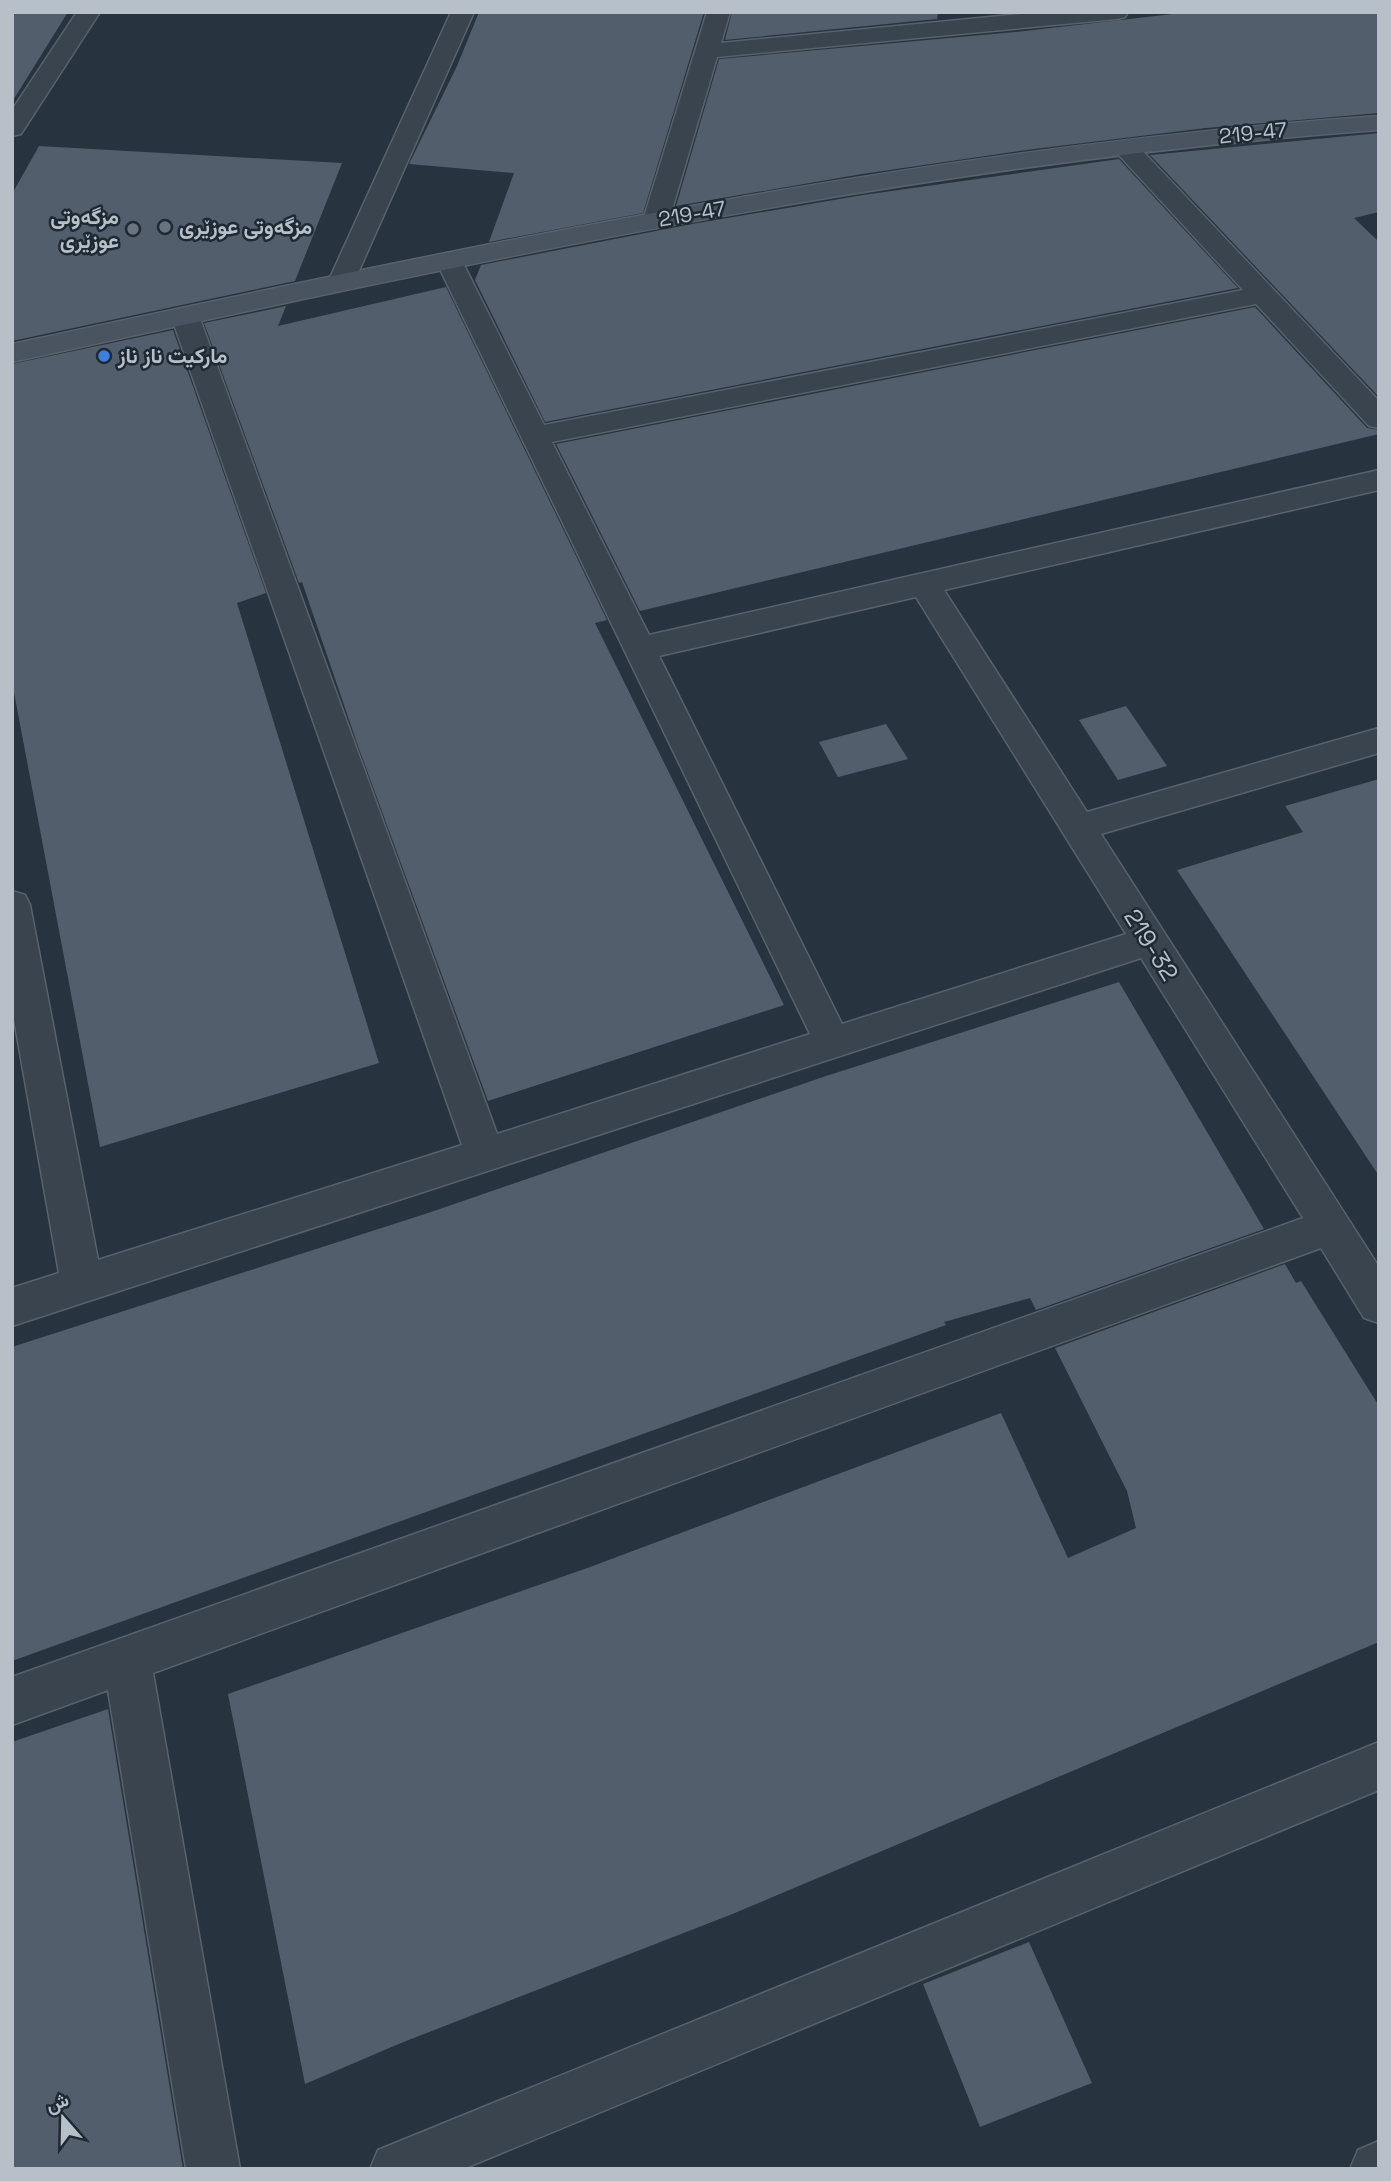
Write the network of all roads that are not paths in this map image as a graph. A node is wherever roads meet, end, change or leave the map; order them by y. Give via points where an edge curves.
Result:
1 (89, 12) edge
2 (463, 12) edge
3 (719, 12) edge
4 (1117, 12) edge
5 (960, 20) edge
6 (707, 51) junction
7 (12, 90) edge
8 (37, 91) junction
9 (1375, 127) edge
10 (12, 129) edge
11 (1126, 148) junction
12 (656, 220) junction
13 (450, 261) junction
14 (341, 282) junction
15 (1263, 295) junction
16 (185, 316) junction
17 (12, 353) edge
18 (1379, 419) edge
19 (534, 436) junction
20 (1379, 480) edge
21 (925, 585) junction
22 (639, 649) junction
23 (1379, 740) edge
24 (1077, 828) junction
25 (12, 905) edge
26 (1149, 941) junction
27 (833, 1043) junction
28 (485, 1155) junction
29 (1330, 1227) junction
30 (82, 1285) junction
31 (1379, 1304) edge
32 (12, 1307) edge
33 (127, 1660) junction
34 (12, 1701) edge
35 (1379, 1766) edge
36 (213, 2169) edge
37 (397, 2169) edge

1 - 8 street
2 - 14 street
3 - 6 street
4 - 5 street
5 - 6 street
6 - 12 street
7 - 8 street
8 - 10 street
9 - 11 street, 219-47 via 1246,134
11 - 12 street, 219-47
11 - 15 street
12 - 13 street, 219-47
13 - 14 street, 219-47
13 - 19 street
14 - 16 street, 219-47
15 - 18 street
15 - 19 street
16 - 17 street, 219-47
16 - 28 street
19 - 22 street
20 - 21 street
21 - 22 street
21 - 24 street, 219-32
22 - 27 street
23 - 24 street
24 - 26 street, 219-32
25 - 30 street
26 - 27 street
26 - 29 street, 219-32
27 - 28 street
28 - 30 street
29 - 31 street, 219-32
29 - 33 street
30 - 32 street
33 - 34 street
33 - 36 street
35 - 37 street

